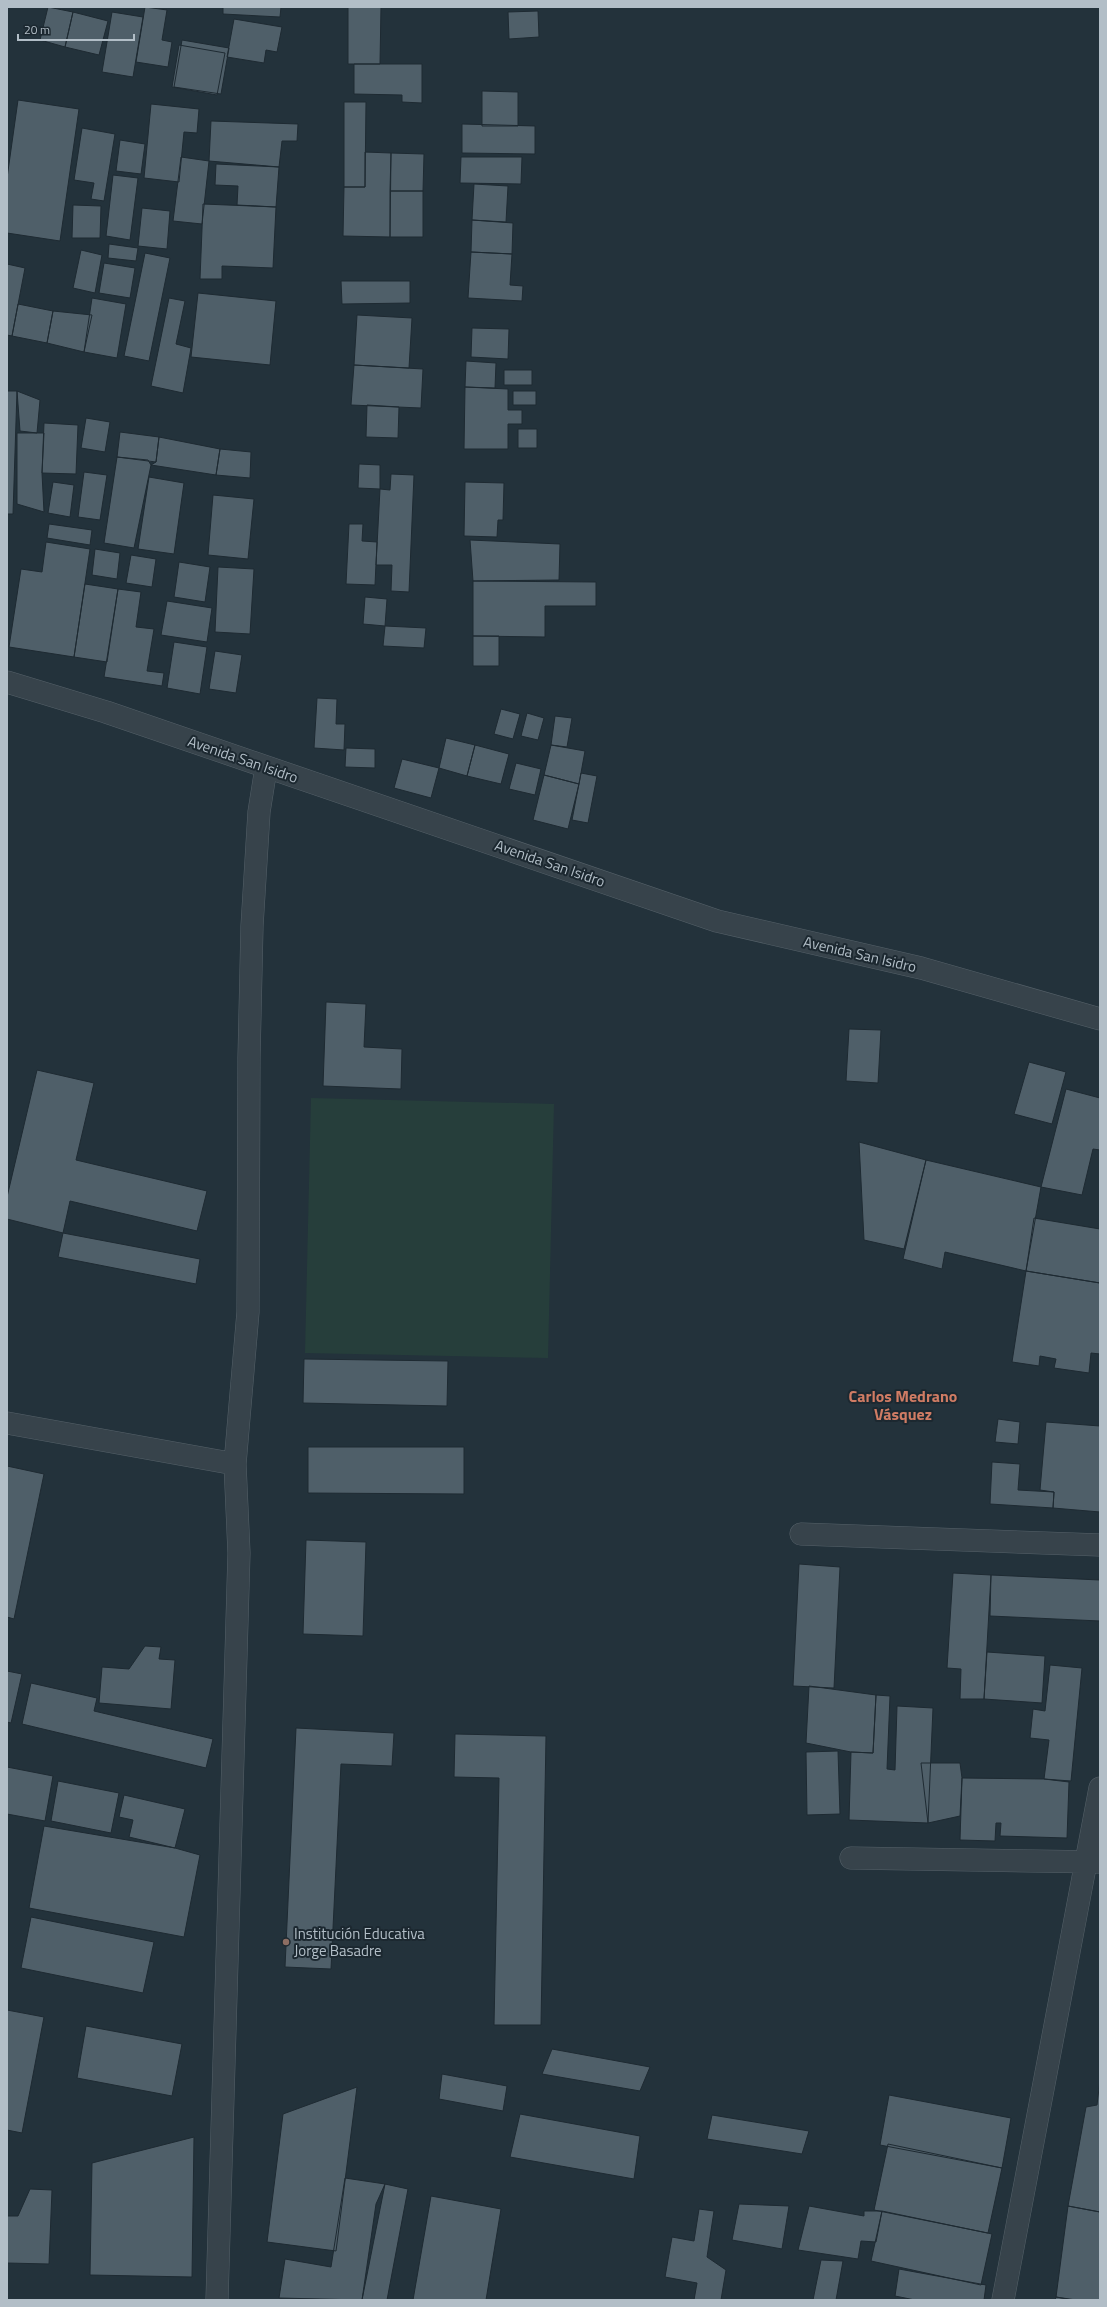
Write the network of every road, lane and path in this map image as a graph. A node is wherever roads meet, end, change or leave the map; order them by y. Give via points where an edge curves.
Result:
1 (7, 682) edge
2 (266, 768) junction
3 (1100, 1019) edge
4 (7, 1423) edge
5 (235, 1464) junction
6 (801, 1534) dead end
7 (1100, 1545) edge
8 (1100, 1788) edge
9 (851, 1858) dead end
10 (1093, 1862) edge
11 (217, 2300) edge
12 (1003, 2300) edge

1 - 2 street, Avenida San Isidro via 106,712
2 - 3 street, Avenida San Isidro via 717,921 921,968
2 - 5 street via 259,812 252,926 248,1312
4 - 5 street
5 - 11 street via 240,1553
6 - 7 street
8 - 10 street
9 - 10 street
10 - 12 street

